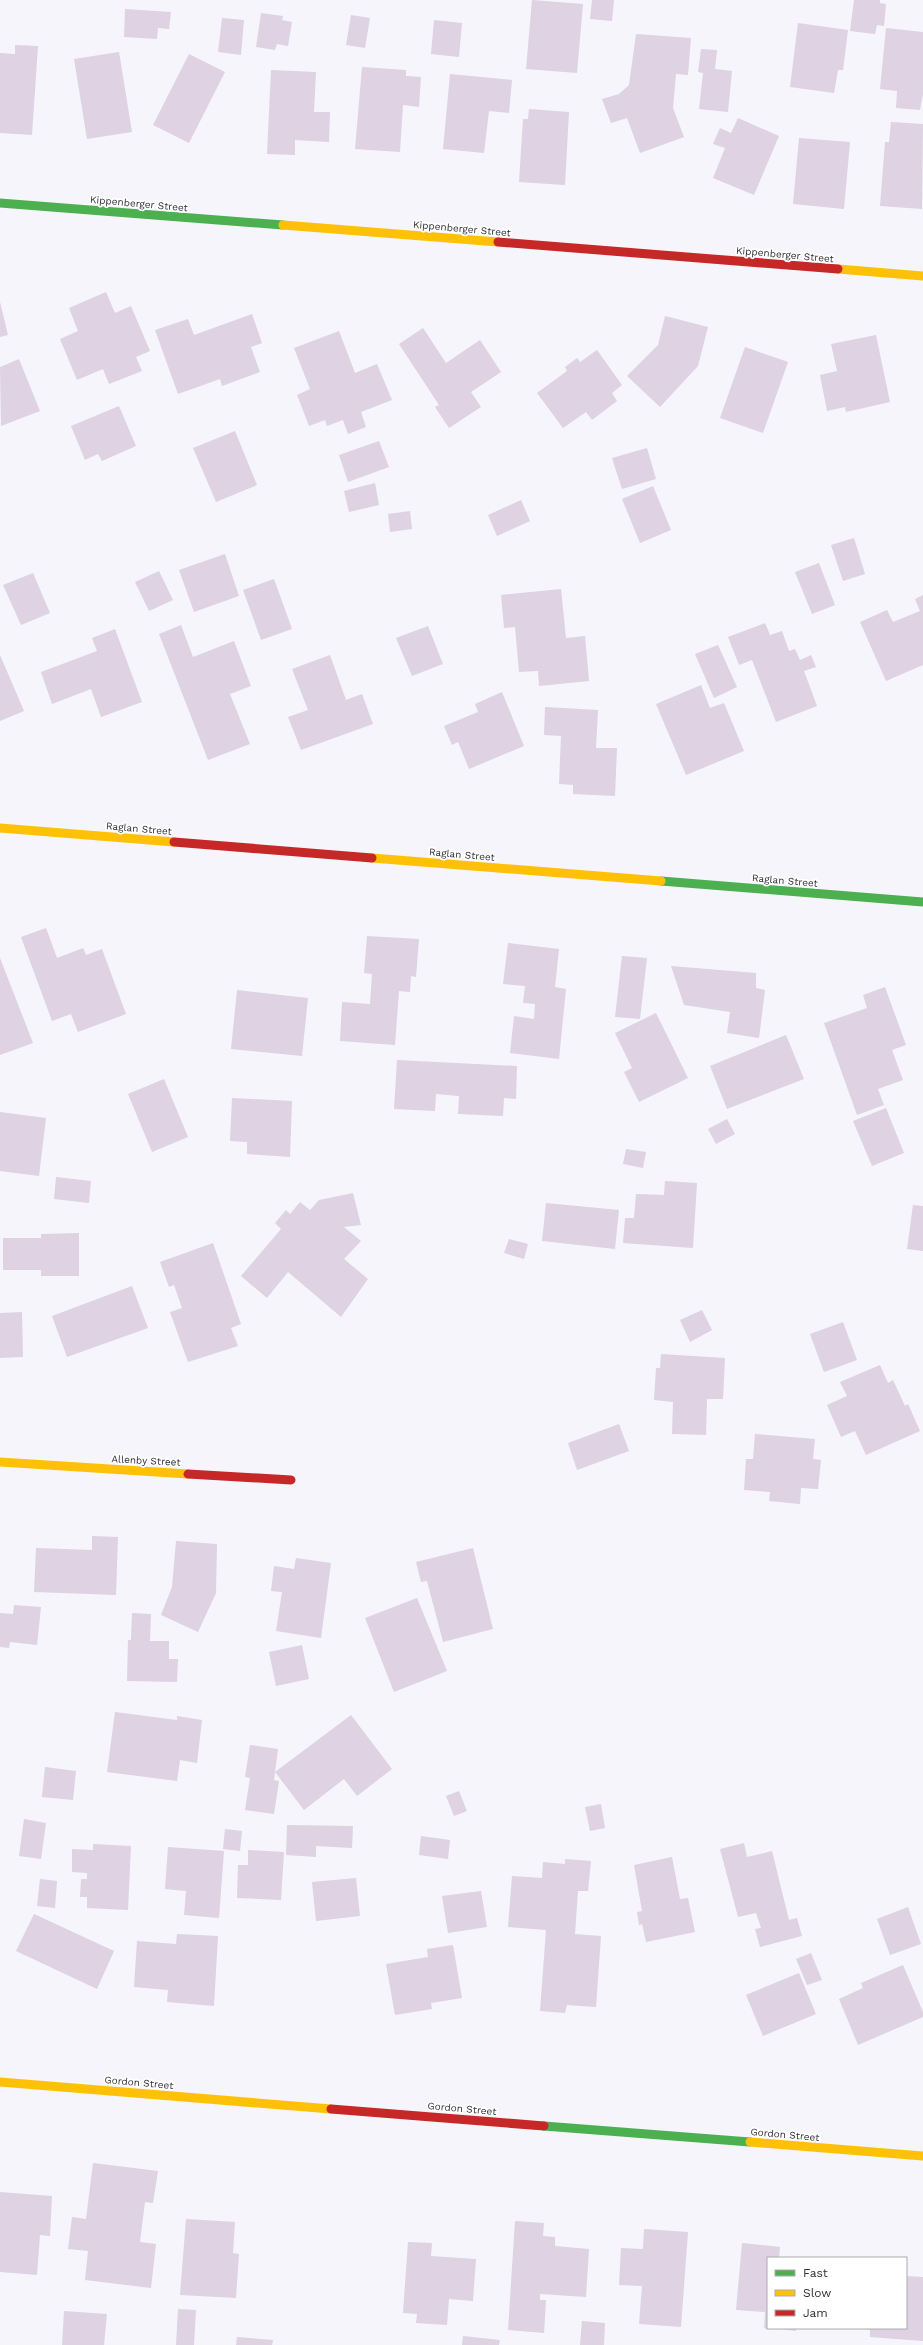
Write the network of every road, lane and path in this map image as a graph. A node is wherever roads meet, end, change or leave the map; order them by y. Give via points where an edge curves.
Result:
1 (0, 203) edge
2 (923, 276) edge
3 (0, 828) edge
4 (923, 902) edge
5 (0, 1462) edge
6 (291, 1480) dead end
7 (0, 2082) edge
8 (923, 2156) edge

1 - 2 street, Kippenberger Street
3 - 4 street, Raglan Street
5 - 6 street, Allenby Street
7 - 8 street, Gordon Street

